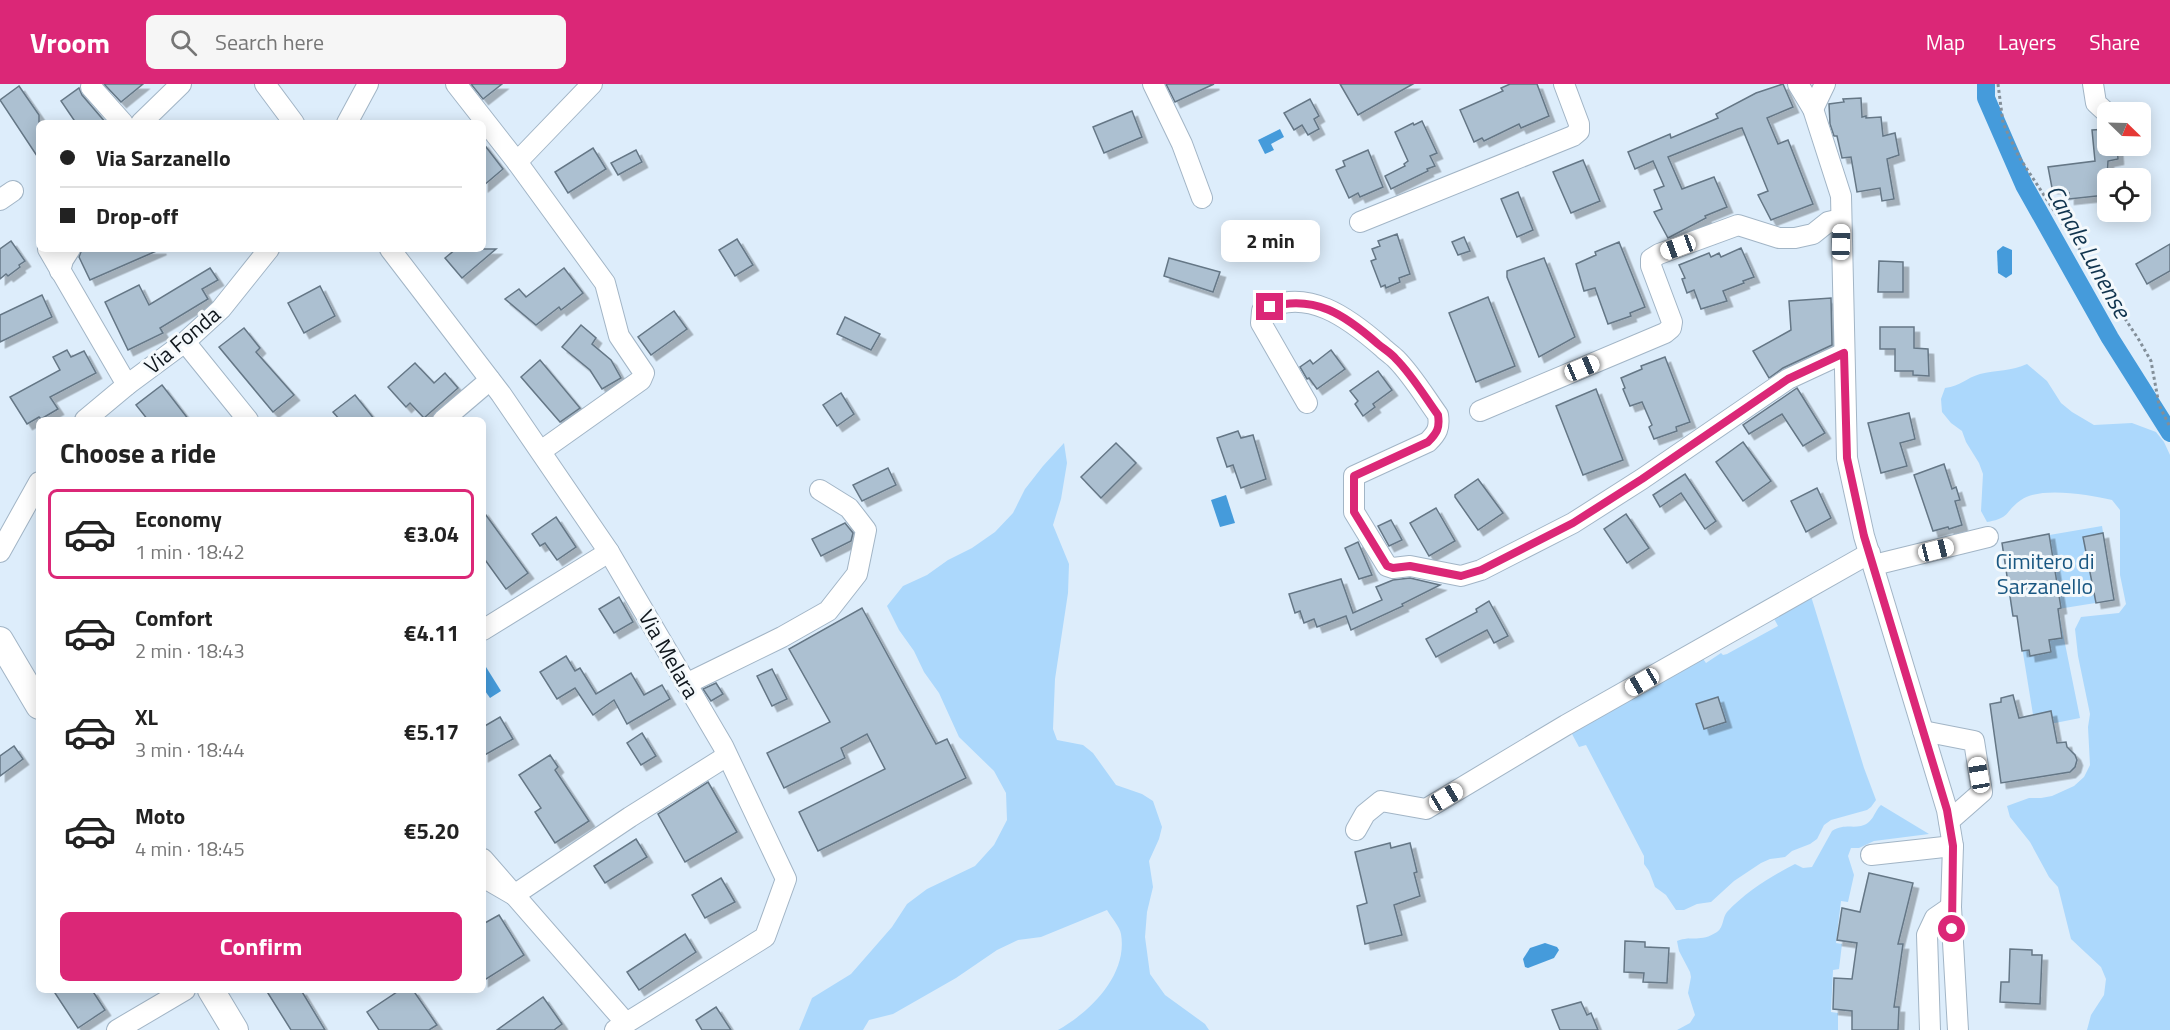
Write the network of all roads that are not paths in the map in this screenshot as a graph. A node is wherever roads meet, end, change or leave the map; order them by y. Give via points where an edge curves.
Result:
1 (181, 84) edge
2 (265, 84) edge
3 (369, 84) edge
4 (456, 84) edge
5 (592, 84) edge
6 (1153, 84) edge
7 (1564, 84) edge
8 (1798, 84) edge
9 (1825, 84) edge
10 (2093, 84) edge
11 (91, 87) dead end
12 (2097, 104) edge
13 (1813, 109) junction
14 (120, 120) edge
15 (144, 120) edge
16 (292, 120) edge
17 (349, 120) edge
18 (484, 120) edge
19 (486, 122) edge
20 (517, 162) junction
21 (1202, 198) dead end
22 (1841, 219) junction
23 (1360, 222) dead end
24 (50, 252) edge
25 (68, 252) edge
26 (267, 252) edge
27 (392, 252) edge
28 (60, 271) junction
29 (185, 342) junction
30 (1844, 353) junction
31 (490, 380) junction
32 (127, 385) junction
33 (1307, 403) dead end
34 (1480, 411) dead end
35 (89, 417) edge
36 (246, 417) edge
37 (447, 417) edge
38 (541, 451) junction
39 (36, 487) edge
40 (820, 490) dead end
41 (1988, 537) dead end
42 (0, 552) edge
43 (609, 552) junction
44 (1872, 559) junction
45 (486, 628) edge
46 (0, 640) edge
47 (686, 684) junction
48 (36, 701) edge
49 (1923, 731) junction
50 (727, 756) junction
51 (1949, 821) junction
52 (1356, 830) dead end
53 (1953, 846) junction
54 (1871, 855) dead end
55 (486, 862) edge
56 (486, 879) edge
57 (514, 895) junction
58 (1951, 907) junction
59 (180, 993) edge
60 (215, 993) edge
61 (620, 1026) edge
62 (117, 1030) edge
63 (235, 1030) edge
64 (1930, 1030) edge
65 (1958, 1030) edge

1 - 15 street
2 - 16 street
3 - 17 street
4 - 18 street
5 - 20 street
6 - 21 street
7 - 23 street via 1579,124 1579,131 1573,136
8 - 13 street
9 - 13 street
10 - 12 street
11 - 14 street
13 - 22 street via 1841,196
19 - 20 street
20 - 38 street via 605,283 619,336 644,373 641,380
22 - 30 street
22 - 34 street via 1828,222 1813,234 1795,238 1779,238 1738,225 1659,254 1651,259 1651,266 1671,328
24 - 28 street
25 - 28 street
26 - 29 street, Via Fonda via 221,309
27 - 31 street, Via Melara
28 - 32 street
29 - 32 street, Via Fonda
29 - 36 street
30 - 33 street via 1788,379 1573,523 1481,570 1461,576 1410,566 1387,566 1354,512 1354,476 1428,442 1440,424 1438,415 1397,359 1358,326 1308,302 1270,307 1262,311 1261,323
30 - 44 street via 1847,458
31 - 37 street
31 - 38 street, Via Melara
32 - 35 street, Via Fonda
38 - 43 street, Via Melara
39 - 42 street
40 - 47 street via 849,508 866,530 857,573 828,611
41 - 44 street
43 - 45 street
43 - 47 street, Via Melara
44 - 49 street
44 - 52 street via 1576,719 1426,809 1381,801 1365,814
46 - 48 main road
47 - 50 street, Via Melara
49 - 51 street
49 - 51 street via 1974,741 1982,792
50 - 57 street
50 - 61 street, Via Melara via 786,879 765,937
51 - 53 street
53 - 54 street
53 - 58 street
55 - 57 street
56 - 57 street
57 - 61 street
58 - 64 street via 1935,918 1928,935
58 - 65 street
59 - 62 street
60 - 63 main road

